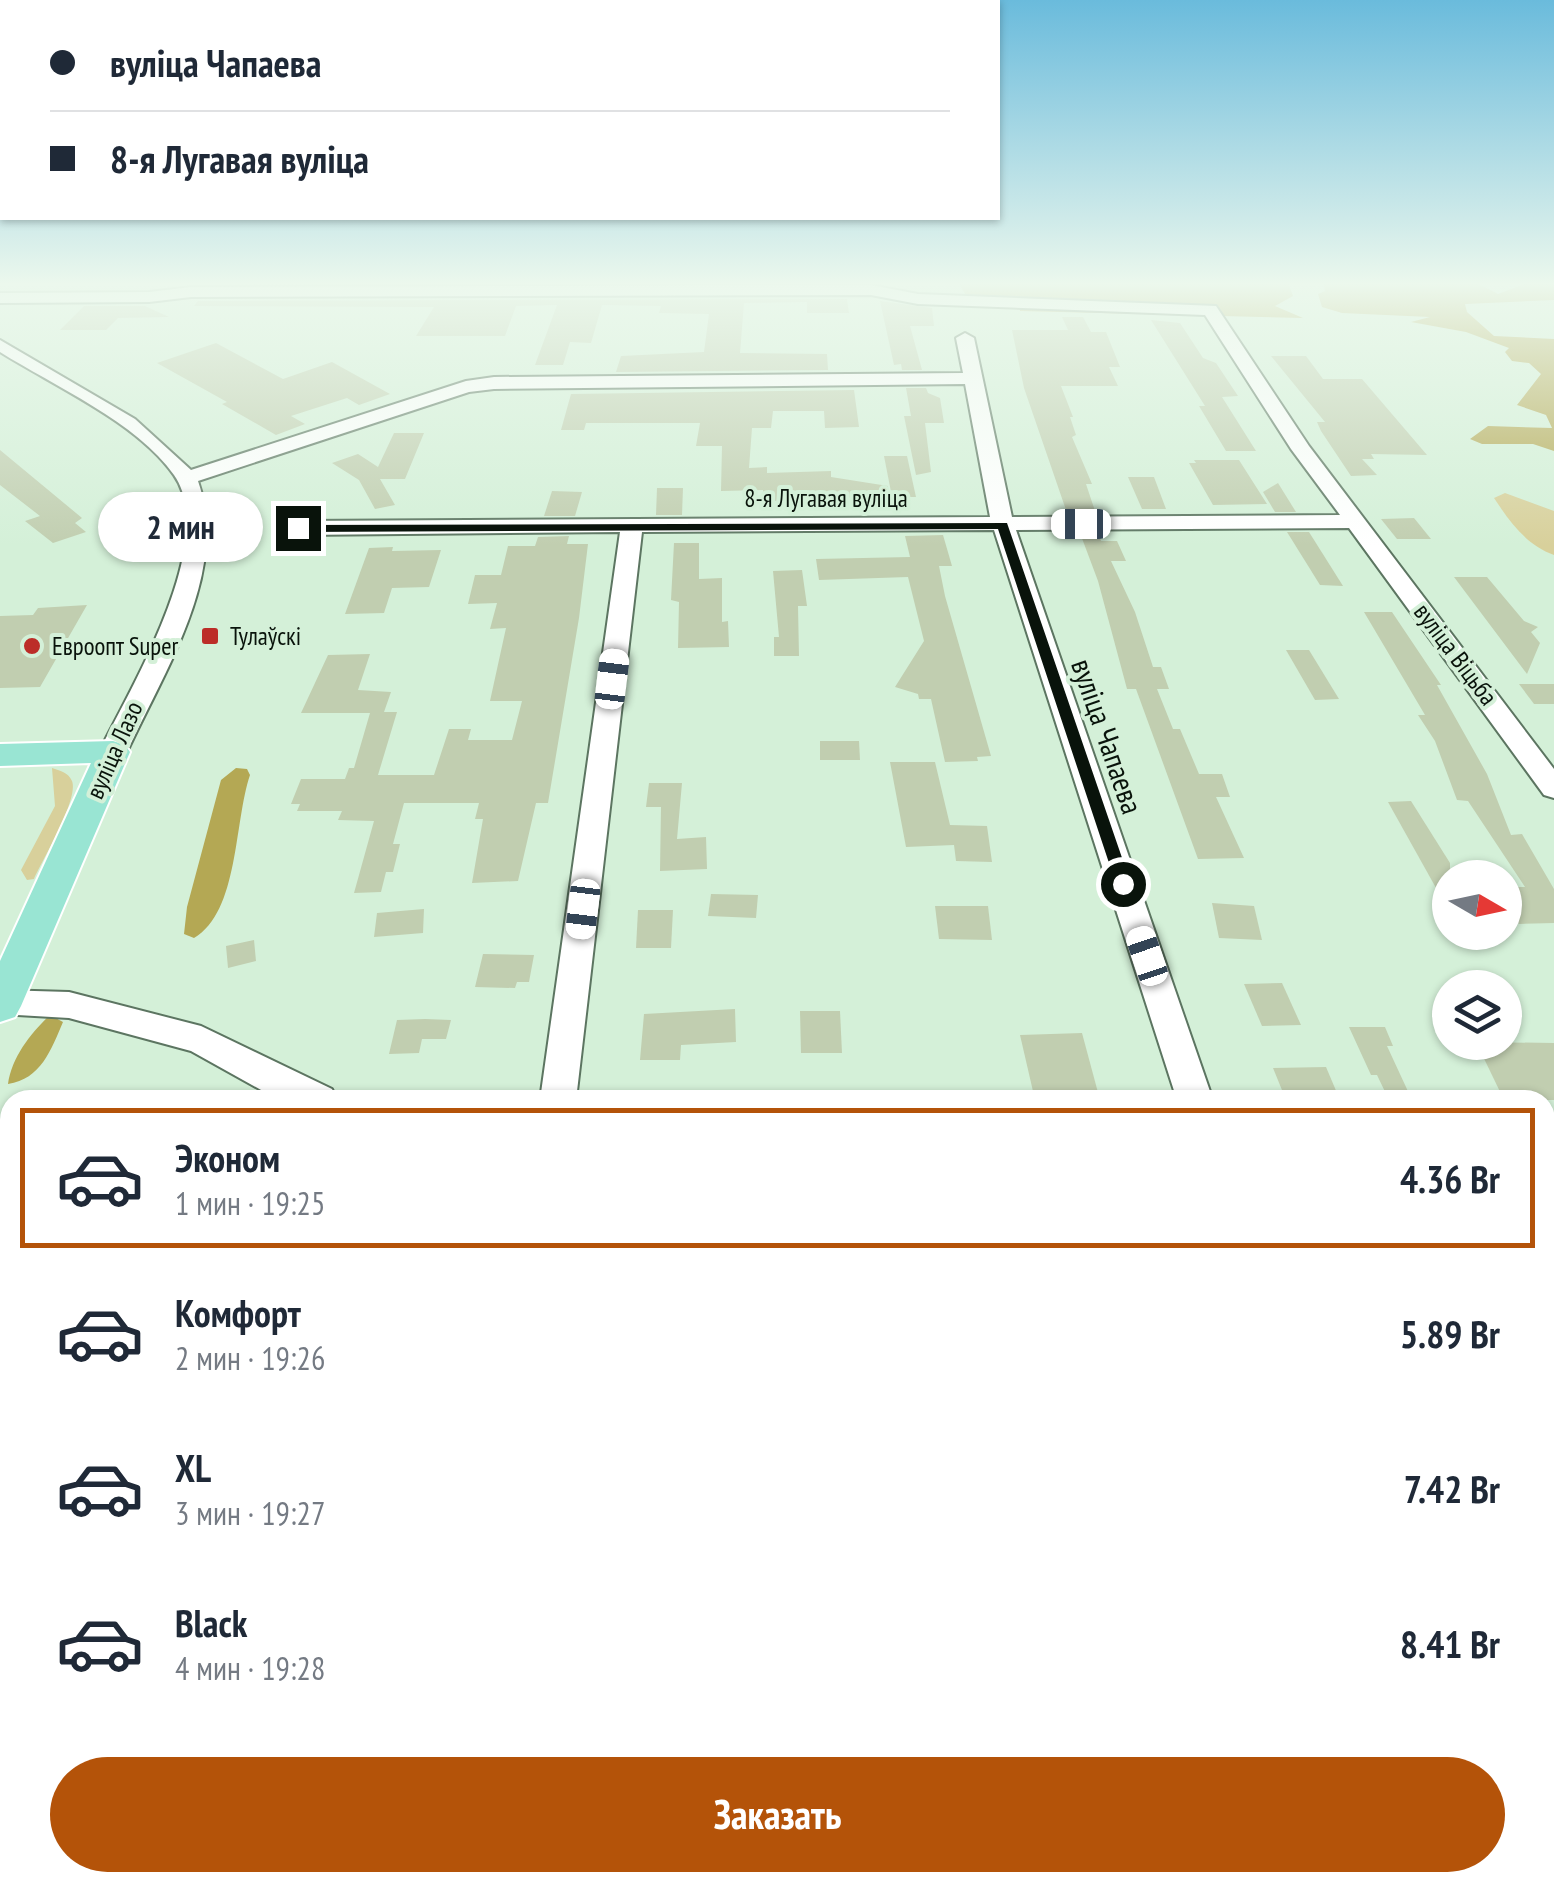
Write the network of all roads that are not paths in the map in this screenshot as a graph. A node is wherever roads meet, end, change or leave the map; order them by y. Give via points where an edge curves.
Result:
1 (41, 370) edge
2 (972, 370) edge
3 (1249, 370) edge
4 (974, 378) junction
5 (186, 478) junction
6 (1354, 522) junction
7 (1003, 525) junction
8 (632, 526) junction
9 (298, 528) dead end
10 (113, 752) junction
11 (0, 755) edge
12 (1554, 789) edge
13 (1, 1004) edge
14 (292, 1090) edge
15 (559, 1090) edge
16 (1193, 1090) edge

1 - 5 street via 150,441
2 - 4 street, вуліца Чапаева
3 - 6 street, вуліца Віцьба
4 - 5 street via 494,383
4 - 7 street, вуліца Чапаева
5 - 10 street, вуліца Лазо via 198,510 194,564
6 - 7 street, 8-я Лугавая вуліца
6 - 12 street, вуліца Віцьба
7 - 8 street, 8-я Лугавая вуліца
7 - 16 street, вуліца Чапаева
8 - 9 street, 8-я Лугавая вуліца
8 - 15 street
10 - 11 main road
10 - 13 main road, вуліца Лазо
13 - 14 street via 70,1004 201,1040

